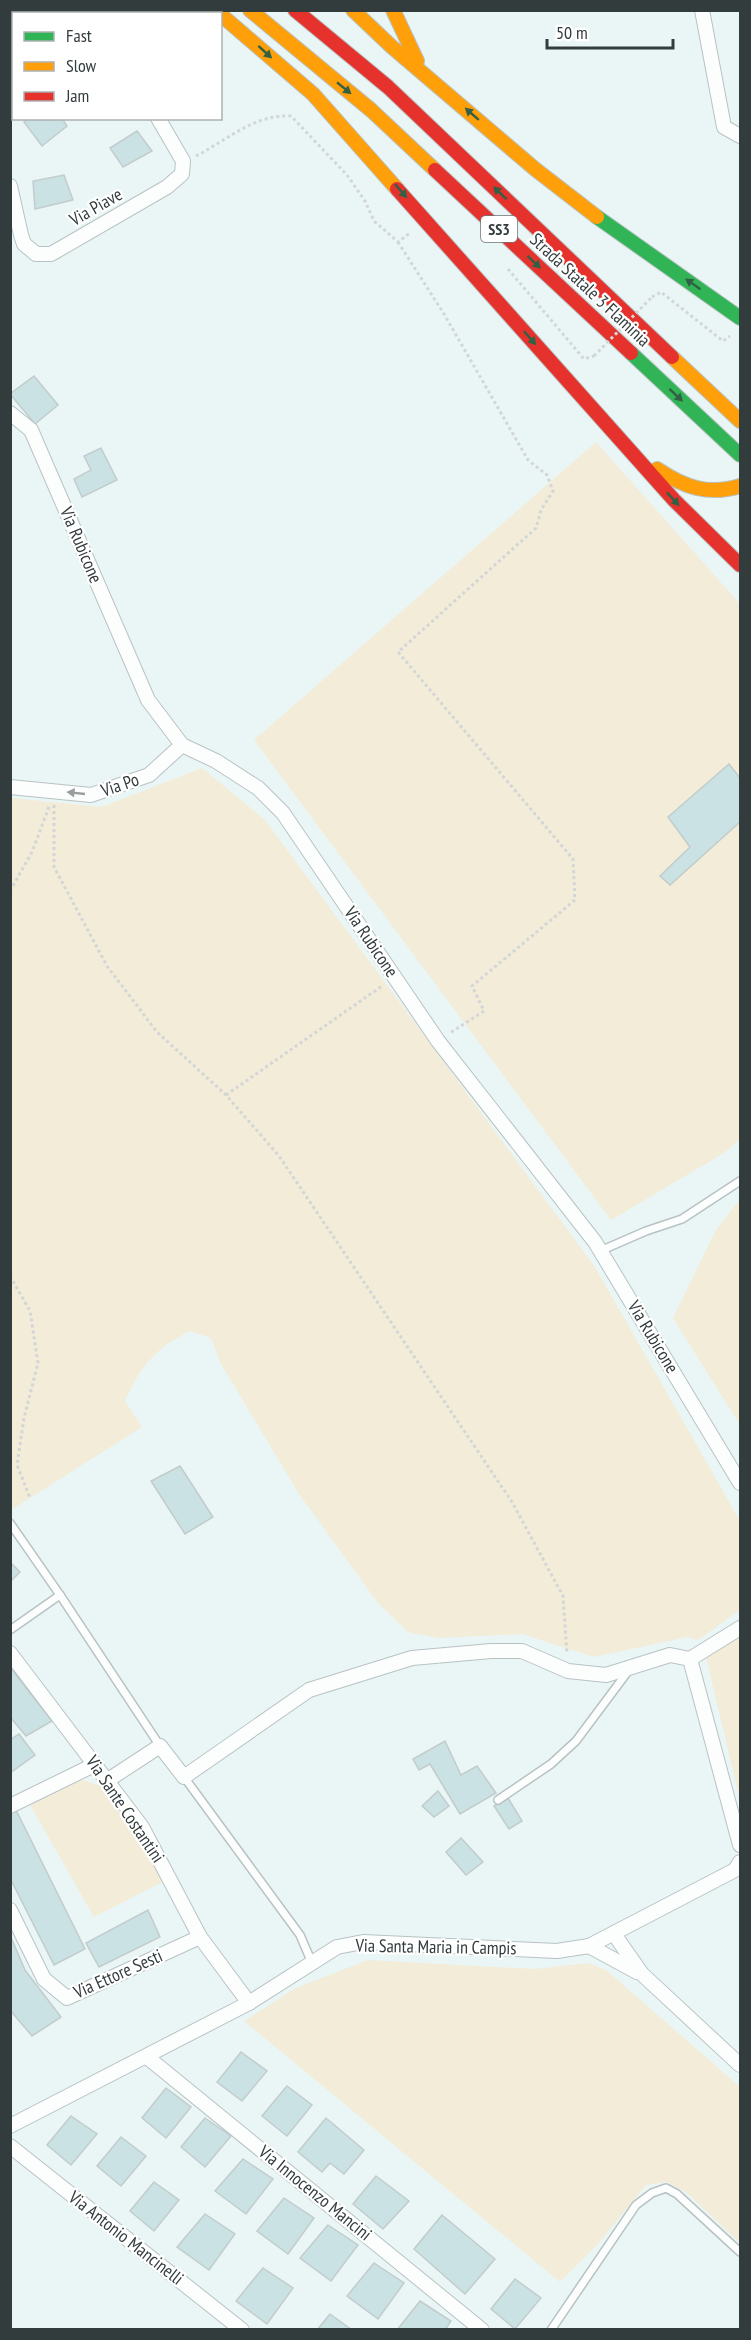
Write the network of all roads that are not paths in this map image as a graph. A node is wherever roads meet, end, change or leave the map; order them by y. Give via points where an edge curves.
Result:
1 (250, 10) edge
2 (295, 10) edge
3 (353, 10) edge
4 (393, 10) edge
5 (702, 10) edge
6 (222, 16) edge
7 (222, 23) edge
8 (245, 34) junction
9 (421, 69) junction
10 (159, 120) edge
11 (741, 136) edge
12 (10, 186) edge
13 (741, 318) edge
14 (10, 413) edge
15 (741, 421) edge
16 (621, 441) junction
17 (741, 455) edge
18 (741, 486) edge
19 (741, 565) edge
20 (182, 745) junction
21 (10, 787) edge
22 (741, 1181) edge
23 (600, 1251) junction
24 (741, 1483) edge
25 (10, 1524) edge
26 (60, 1595) junction
27 (741, 1628) edge
28 (10, 1630) edge
29 (10, 1653) edge
30 (690, 1659) junction
31 (632, 1666) junction
32 (160, 1746) junction
33 (96, 1764) junction
34 (184, 1777) junction
35 (108, 1780) junction
36 (498, 1800) dead end
37 (10, 1806) edge
38 (741, 1845) edge
39 (741, 1862) edge
40 (10, 1910) edge
41 (614, 1934) junction
42 (200, 1937) junction
43 (589, 1946) junction
44 (312, 1963) junction
45 (642, 1974) junction
46 (249, 2003) junction
47 (147, 2057) junction
48 (741, 2065) edge
49 (10, 2126) edge
50 (10, 2146) edge
51 (741, 2252) edge
52 (242, 2330) edge
53 (482, 2330) edge
54 (551, 2330) edge

1 -> 17 highway, Strada Statale 3 Flaminia / SS3 via 371,110
15 -> 2 highway, Strada Statale 3 Flaminia / SS3 via 388,87
3 - 9 highway
4 - 9 highway
5 - 11 street via 724,127
6 - 8 highway
7 - 8 highway
8 -> 16 highway via 313,94
13 -> 9 highway via 586,209
10 - 12 street, Via Piave via 183,161 182,174 175,182 43,256 24,244
14 - 20 street, Via Rubicone via 31,430 148,700
16 - 18 highway via 682,485 708,491
16 -> 19 highway via 674,501
20 -> 21 street, Via Po via 149,775 91,795
20 - 23 street, Via Rubicone via 258,788 283,813 438,1041
22 - 23 lane via 682,1219
23 - 24 street, Via Rubicone
25 - 26 lane
26 - 28 lane
26 - 32 lane
27 - 30 street
29 - 33 street, Via Sante Costantini
30 - 31 street via 670,1655
30 - 38 street
31 - 34 street via 606,1675 568,1671 522,1651 412,1658 309,1690
31 - 36 lane via 576,1741 551,1764
32 - 34 street
32 - 35 street
33 - 35 street, Via Sante Costantini
33 - 37 street
34 - 44 lane via 300,1935
35 - 42 street, Via Sante Costantini via 142,1827
39 - 41 street, Via Santa Maria in Campis via 735,1870
40 - 42 street, Via Ettore Sesti via 44,1979 67,1998
41 - 43 street, Via Santa Maria in Campis
41 - 45 street
42 - 46 street, Via Sante Costantini
43 - 44 street, Via Santa Maria in Campis via 557,1951 363,1942 338,1947
43 - 45 street
44 - 46 street, Via Santa Maria in Campis
45 - 48 street
46 - 47 street, Via Santa Maria in Campis
47 - 49 street, Via Santa Maria in Campis
47 - 53 street, Via Innocenzo Mancini
50 - 52 street, Via Antonio Mancinelli
51 - 54 lane via 677,2194 666,2188 652,2193 636,2205

